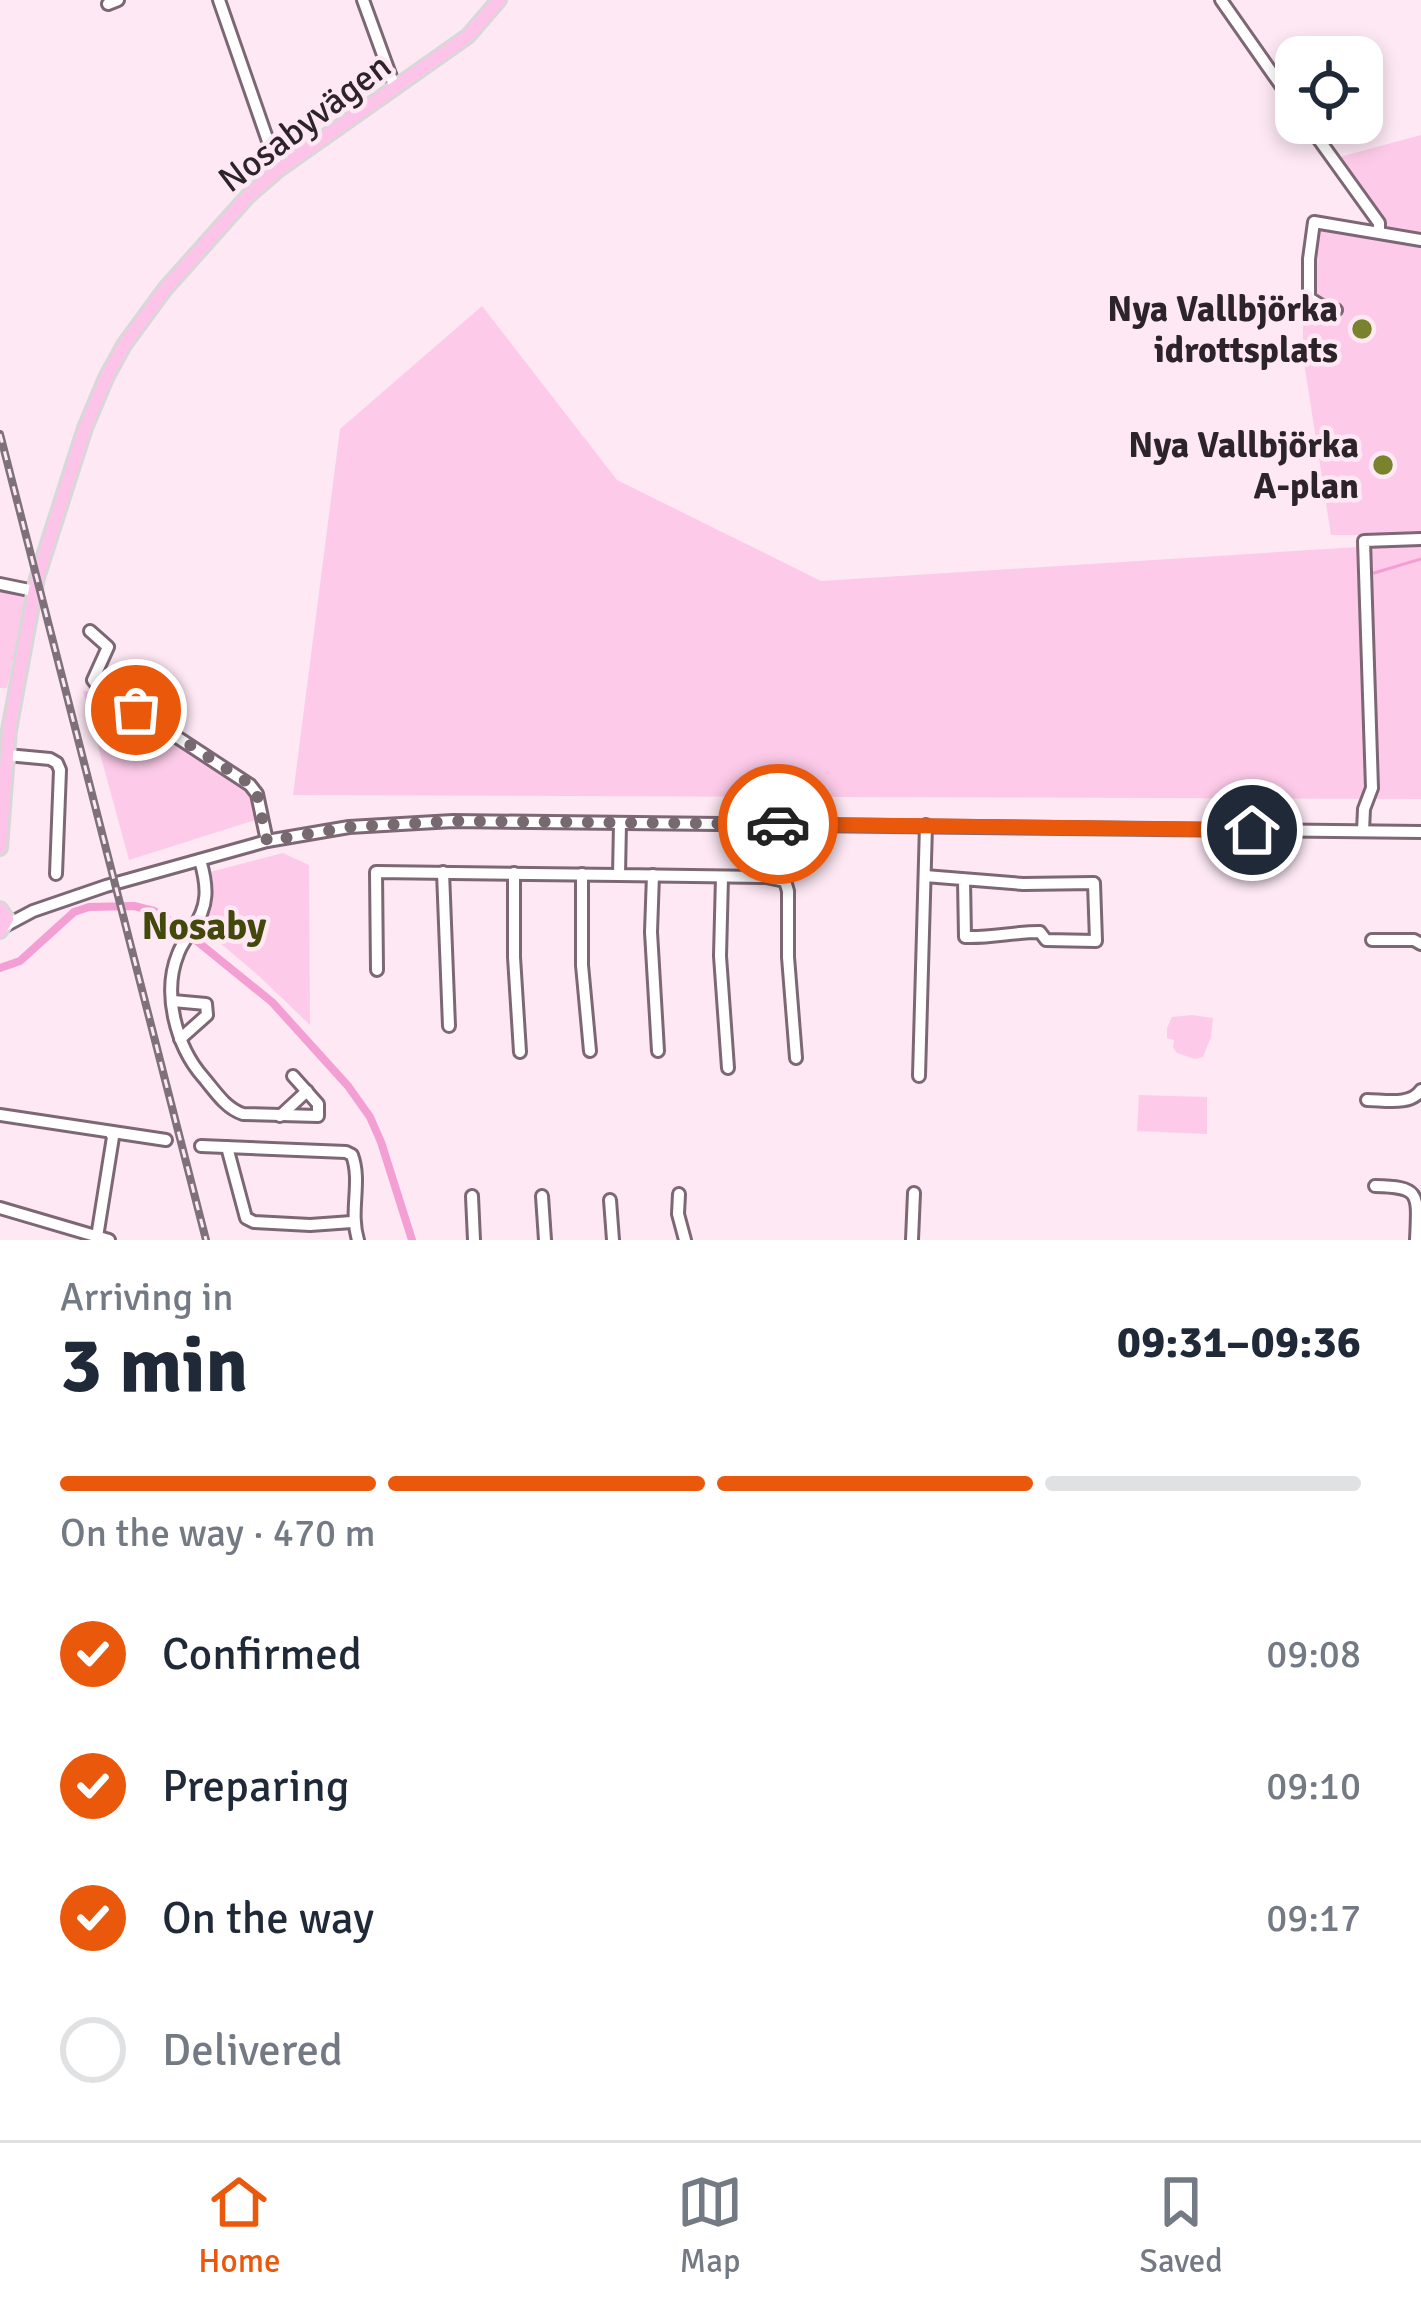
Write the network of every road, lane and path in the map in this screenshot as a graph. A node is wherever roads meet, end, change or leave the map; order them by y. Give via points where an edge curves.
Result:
1 (219, 0) edge
2 (363, 0) edge
3 (499, 0) edge
4 (1221, 0) edge
5 (1275, 77) edge
6 (395, 88) junction
7 (1322, 144) edge
8 (278, 170) junction
9 (1379, 232) junction
10 (1421, 240) edge
11 (1336, 310) dead end
12 (1421, 539) edge
13 (0, 584) edge
14 (34, 591) junction
15 (90, 631) dead end
16 (7, 755) junction
17 (620, 824) junction
18 (926, 825) junction
19 (1363, 831) junction
20 (1421, 832) edge
21 (267, 841) junction
22 (0, 848) edge
23 (200, 860) junction
24 (443, 872) junction
25 (514, 873) junction
26 (56, 874) dead end
27 (582, 874) junction
28 (619, 875) junction
29 (653, 875) junction
30 (925, 876) junction
31 (722, 877) junction
32 (964, 880) junction
33 (1, 919) edge
34 (1372, 940) dead end
35 (1421, 944) edge
36 (376, 970) dead end
37 (173, 1001) junction
38 (449, 1026) dead end
39 (180, 1039) junction
40 (590, 1051) dead end
41 (658, 1051) dead end
42 (520, 1052) dead end
43 (796, 1058) dead end
44 (728, 1068) dead end
45 (293, 1076) dead end
46 (920, 1076) dead end
47 (1421, 1090) edge
48 (307, 1091) junction
49 (1367, 1100) dead end
50 (0, 1114) edge
51 (280, 1116) junction
52 (110, 1132) junction
53 (166, 1140) dead end
54 (201, 1146) dead end
55 (227, 1147) junction
56 (1375, 1186) dead end
57 (914, 1192) dead end
58 (679, 1195) dead end
59 (472, 1196) dead end
60 (542, 1196) dead end
61 (610, 1200) dead end
62 (0, 1208) edge
63 (352, 1222) junction
64 (103, 1238) edge
65 (358, 1240) edge
66 (474, 1240) edge
67 (545, 1240) edge
68 (613, 1240) edge
69 (686, 1240) edge
70 (912, 1240) edge
71 (1416, 1240) edge

1 - 8 street
2 - 6 street
3 - 6 main road, Nosabyvägen via 468,36
4 - 5 street
6 - 8 main road, Nosabyvägen
7 - 9 street
8 - 14 main road, Nosabyvägen via 206,242 124,345 85,428
9 - 10 street
9 - 11 street via 1314,222 1310,298
12 - 19 street via 1364,541 1372,788
13 - 14 street
14 - 16 main road, Nosabyvägen
15 - 21 street via 108,647 96,684 250,784
16 - 22 main road, Nosabyvägen
16 - 26 street via 57,763
17 - 18 street
17 - 21 street via 420,822
17 - 28 street
18 - 19 street
18 - 30 street
19 - 20 street
21 - 23 street
23 - 33 street
23 - 37 street via 207,904 175,962
24 - 25 street
24 - 36 street via 376,872
24 - 38 street
25 - 27 street
25 - 42 street
27 - 28 street
27 - 40 street
28 - 29 street
29 - 31 street
29 - 41 street
30 - 32 street
30 - 46 street
31 - 43 street via 788,885
31 - 44 street
32 - 32 street via 1094,884 1096,941 1046,940 1040,932 965,937
34 - 35 street
37 - 39 street
37 - 39 street via 200,1001 208,1010
39 - 51 street via 232,1110
45 - 48 street
47 - 49 street via 1409,1100
48 - 51 street
48 - 51 street via 318,1115
50 - 52 street
52 - 53 street
52 - 64 street
54 - 55 street
55 - 63 street via 247,1218
55 - 63 street via 352,1155
56 - 71 street via 1413,1191
57 - 70 street
58 - 69 street
59 - 66 street
60 - 67 street
61 - 68 street
62 - 64 street
63 - 65 street

